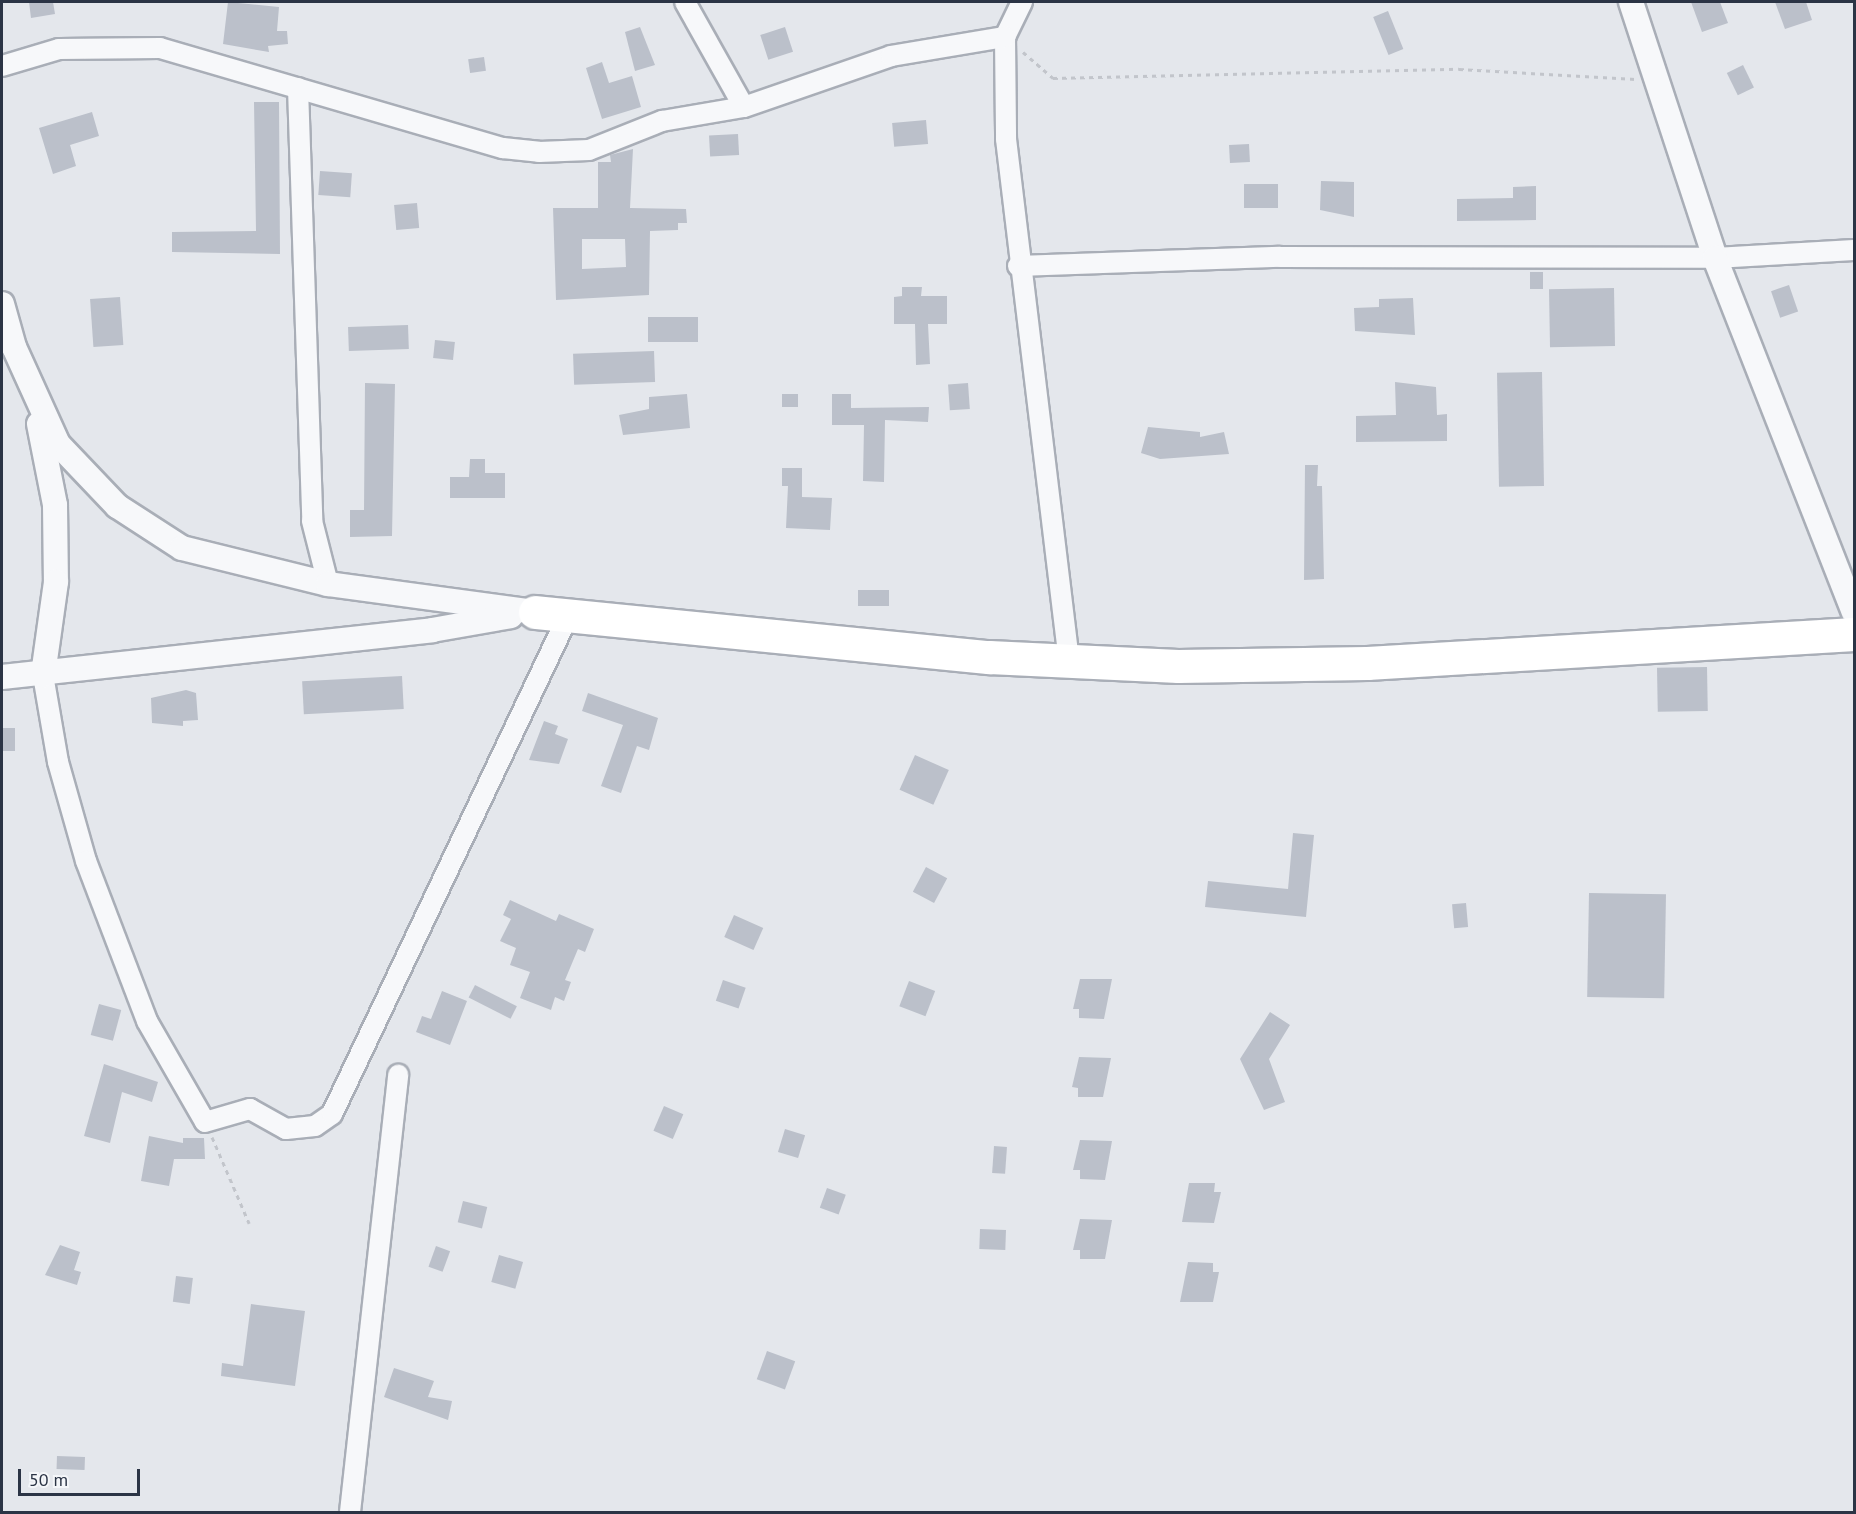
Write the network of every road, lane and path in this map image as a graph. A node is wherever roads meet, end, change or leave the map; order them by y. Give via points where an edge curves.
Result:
1 (686, 2) edge
2 (1009, 2) edge
3 (1022, 2) edge
4 (1632, 2) edge
5 (1010, 30) junction
6 (2, 66) edge
7 (1658, 80) junction
8 (298, 88) junction
9 (744, 107) junction
10 (1854, 250) edge
11 (1716, 258) junction
12 (1018, 266) junction
13 (2, 304) edge
14 (32, 388) junction
15 (328, 585) junction
16 (534, 612) junction
17 (1854, 612) edge
18 (569, 614) junction
19 (1854, 634) edge
20 (1070, 661) junction
21 (43, 675) junction
22 (2, 677) edge
23 (398, 1075) dead end
24 (205, 1122) junction
25 (249, 1223) dead end
26 (350, 1512) edge

1 - 9 street
2 - 5 street
3 - 5 street
4 - 7 street
5 - 7 path via 1053,78 1459,69
5 - 9 street via 891,56
5 - 12 street via 1006,139
6 - 8 street via 59,49 121,45 160,48
7 - 11 street
8 - 9 street via 503,148 539,152 589,150 662,121
8 - 15 street via 312,521
10 - 11 street
11 - 12 street via 1280,257
11 - 17 street
12 - 20 street
13 - 14 street
14 - 15 street via 58,444 117,506 182,548
14 - 21 street via 55,505 56,582
15 - 16 street
16 - 18 highway
16 - 21 street via 432,630
18 - 20 highway
18 - 24 street via 332,1114 315,1126 286,1129 250,1109
19 - 20 highway via 1367,663 1178,666
21 - 22 street
21 - 24 street via 58,762 102,916 147,1022
23 - 26 street
24 - 25 path

